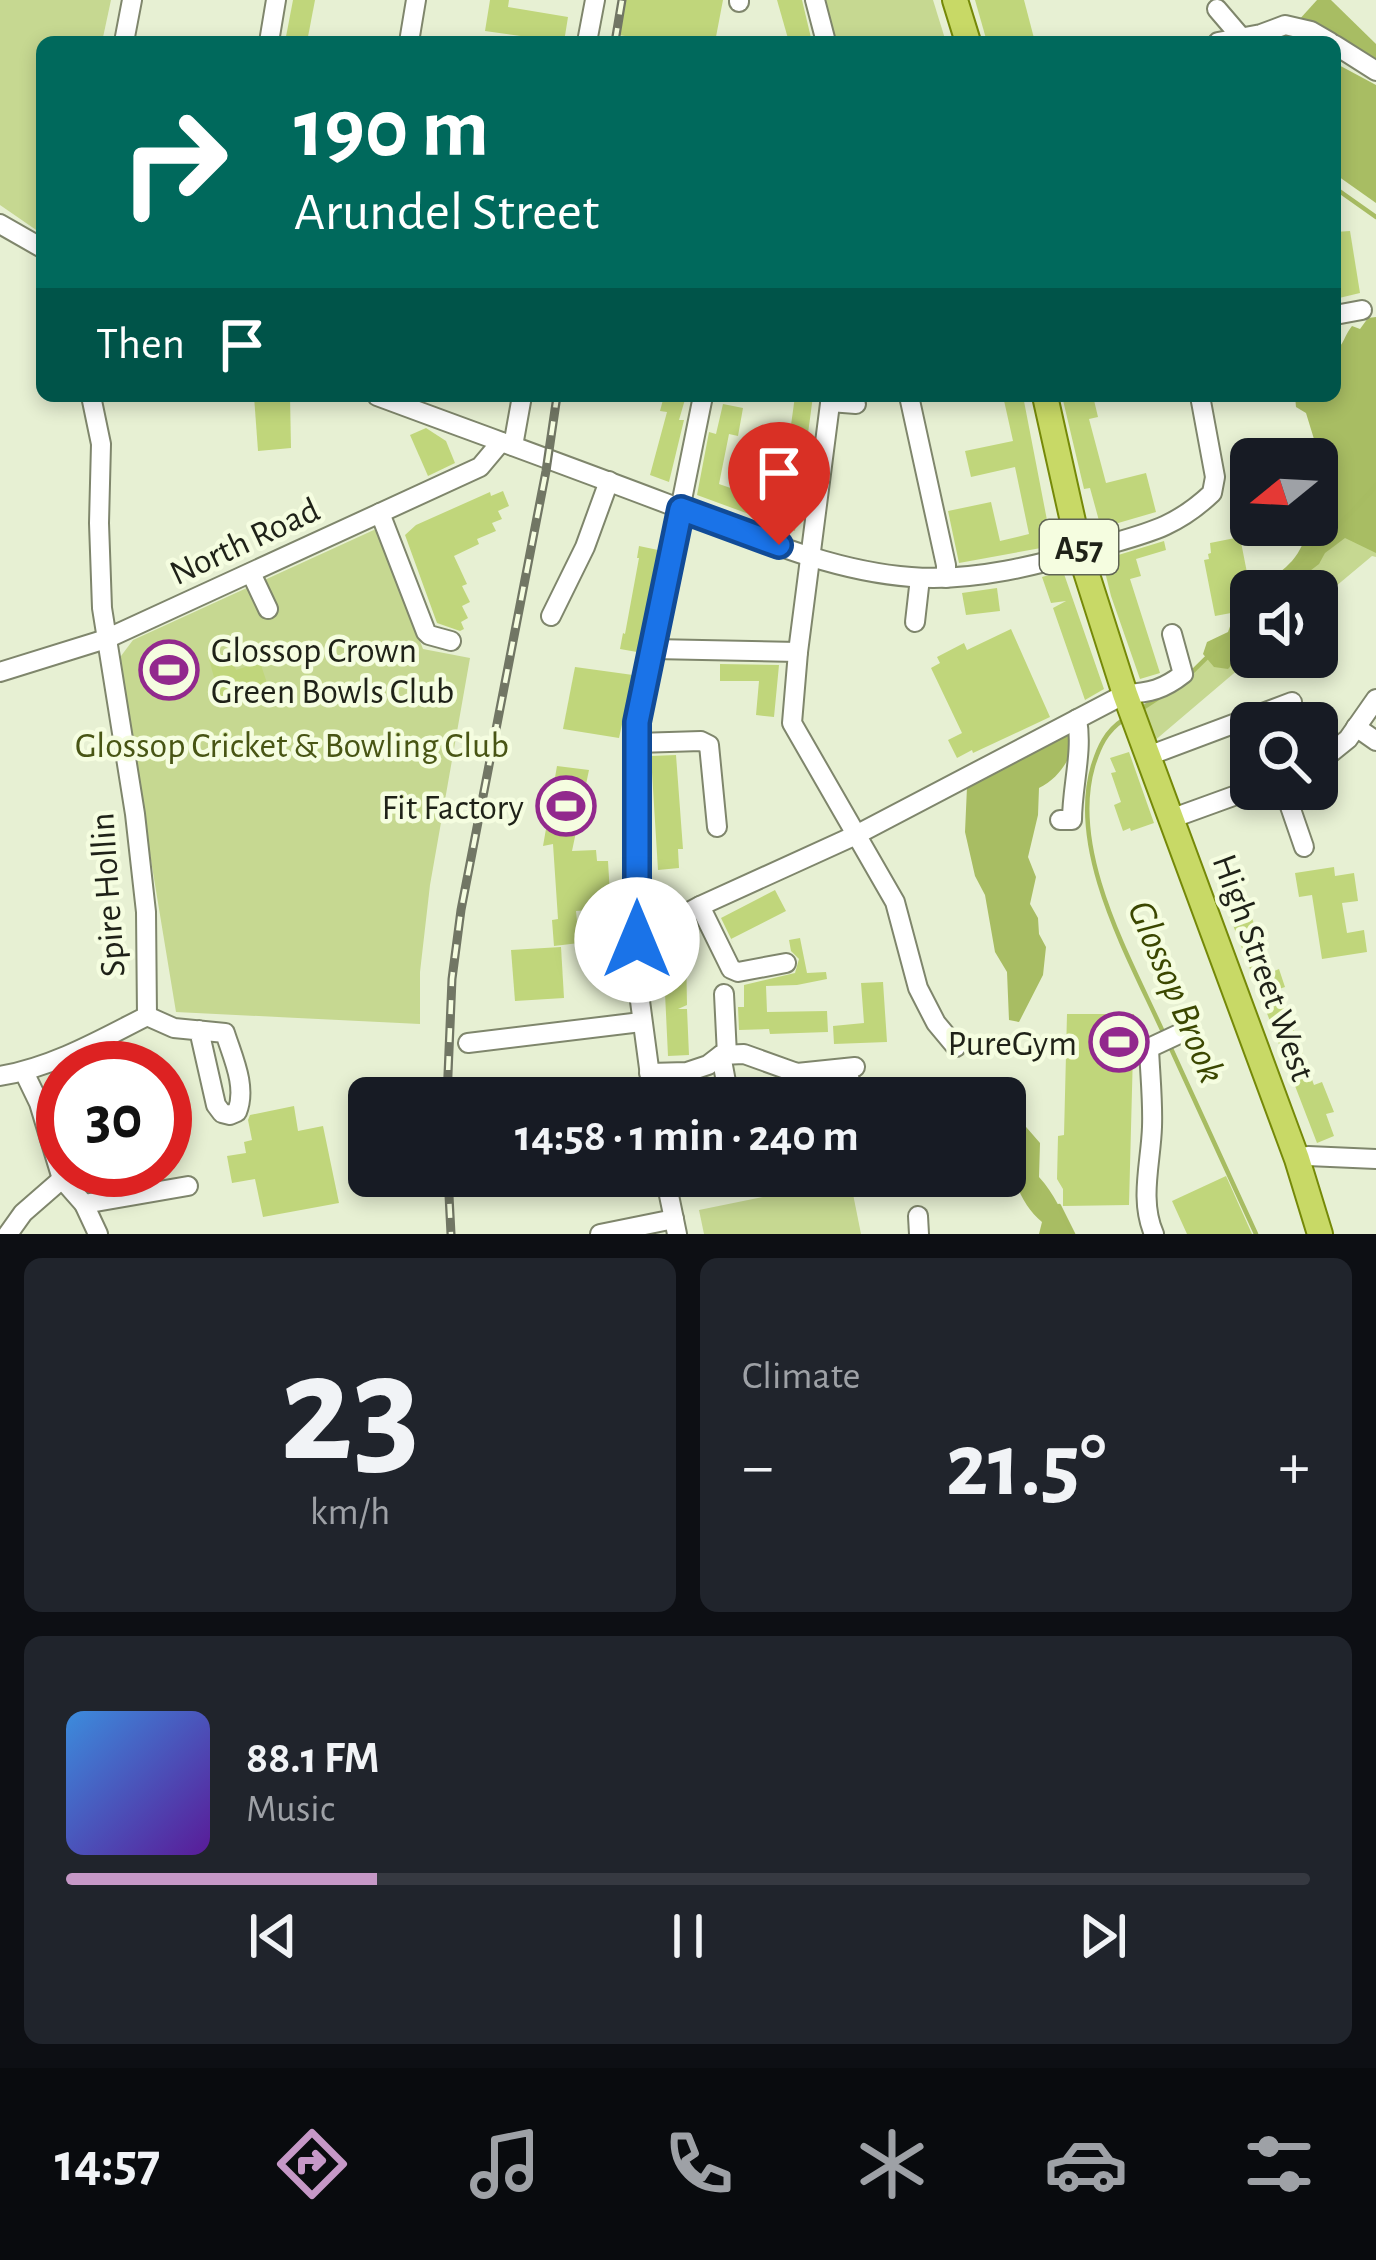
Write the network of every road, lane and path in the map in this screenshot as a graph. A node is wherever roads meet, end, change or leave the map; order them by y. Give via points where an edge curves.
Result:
1 (132, 0) edge
2 (276, 0) edge
3 (416, 0) edge
4 (595, 0) edge
5 (815, 0) edge
6 (955, 0) edge
7 (1217, 8) dead end
8 (125, 36) edge
9 (270, 36) edge
10 (410, 36) edge
11 (588, 36) edge
12 (824, 36) edge
13 (966, 36) edge
14 (1240, 36) edge
15 (1248, 36) edge
16 (1319, 36) edge
17 (1341, 49) edge
18 (1376, 71) edge
19 (0, 224) edge
20 (36, 245) edge
21 (1362, 310) dead end
22 (1341, 314) edge
23 (92, 402) edge
24 (521, 402) edge
25 (702, 402) edge
26 (831, 402) edge
27 (846, 402) edge
28 (910, 402) edge
29 (1046, 402) edge
30 (1201, 402) edge
31 (856, 404) dead end
32 (427, 405) edge
33 (513, 446) junction
34 (609, 482) junction
35 (681, 509) junction
36 (380, 513) junction
37 (1080, 553) junction
38 (810, 556) junction
39 (251, 573) junction
40 (920, 578) junction
41 (946, 578) junction
42 (268, 609) dead end
43 (551, 616) dead end
44 (915, 622) dead end
45 (1172, 634) dead end
46 (106, 639) junction
47 (452, 641) dead end
48 (653, 649) junction
49 (798, 652) junction
50 (0, 672) edge
51 (1125, 694) junction
52 (1376, 699) edge
53 (1077, 718) junction
54 (1230, 725) edge
55 (1356, 727) junction
56 (1376, 741) edge
57 (637, 743) junction
58 (1338, 749) edge
59 (1148, 756) junction
60 (1230, 797) edge
61 (1291, 810) edge
62 (1173, 818) junction
63 (1060, 820) dead end
64 (717, 826) dead end
65 (856, 836) junction
66 (1304, 847) dead end
67 (700, 906) junction
68 (637, 940) junction
69 (786, 964) dead end
70 (638, 968) dead end
71 (724, 994) dead end
72 (640, 1001) dead end
73 (147, 1016) junction
74 (641, 1022) junction
75 (200, 1030) dead end
76 (1179, 1034) dead end
77 (468, 1043) dead end
78 (956, 1047) dead end
79 (811, 1048) dead end
80 (724, 1055) junction
81 (24, 1072) junction
82 (802, 1072) junction
83 (649, 1073) junction
84 (0, 1076) edge
85 (650, 1077) edge
86 (727, 1077) edge
87 (800, 1077) edge
88 (852, 1077) edge
89 (36, 1097) edge
90 (1297, 1159) junction
91 (1376, 1159) edge
92 (41, 1197) edge
93 (78, 1197) edge
94 (124, 1197) edge
95 (84, 1204) junction
96 (675, 1226) edge
97 (8, 1234) edge
98 (98, 1234) edge
99 (600, 1234) edge
100 (1154, 1234) edge
101 (1320, 1234) edge

1 - 8 street
2 - 9 street
3 - 10 street
4 - 11 street
5 - 12 street
6 - 13 main road
7 - 14 street
15 - 16 street via 1285,25
17 - 18 street
19 - 20 street
21 - 22 street
23 - 46 street, Spire Hollin via 101,444
24 - 33 street
25 - 35 street
26 - 38 street
27 - 31 street
28 - 41 street
29 - 37 main road, A57
30 - 37 street via 1213,493 1178,521
32 - 33 street
33 - 34 street
33 - 36 street, North Road
34 - 35 street
34 - 43 street
35 - 38 street
35 - 48 street
36 - 39 street, North Road
36 - 47 street via 426,632
37 - 41 street
37 - 51 main road, A57
38 - 40 street
38 - 49 street
39 - 42 street
39 - 46 street, North Road
40 - 41 street
40 - 44 street
45 - 51 street via 1183,674 1166,687
46 - 50 street, North Road
46 - 73 street, Spire Hollin via 146,912
48 - 49 street
48 - 57 street
49 - 65 street via 792,723
51 - 53 street
51 - 59 main road, High Street West / A57
52 - 55 street
53 - 63 street via 1072,820
53 - 65 street
54 - 59 street
55 - 56 street
55 - 58 street
57 - 64 street via 709,745
57 - 68 street
59 - 62 main road, High Street West / A57
60 - 62 street
61 - 66 street
62 - 90 main road, High Street West / A57
65 - 67 street
65 - 78 street via 895,902 919,988
67 - 68 street
67 - 69 street via 723,970
68 - 70 street
71 - 80 street
72 - 74 street
73 - 75 street
73 - 81 street, Spire Hollin
74 - 77 street
74 - 83 street
76 - 100 street via 1149,1048 1146,1200
79 - 82 street
80 - 82 street
80 - 83 street via 687,1072
80 - 86 street
81 - 84 street, Spire Hollin
81 - 89 street
82 - 87 street
82 - 88 street via 851,1068
83 - 85 street
90 - 91 street
90 - 101 main road, High Street West / A57
92 - 97 street
93 - 95 street
94 - 95 street
95 - 98 street
96 - 99 street

